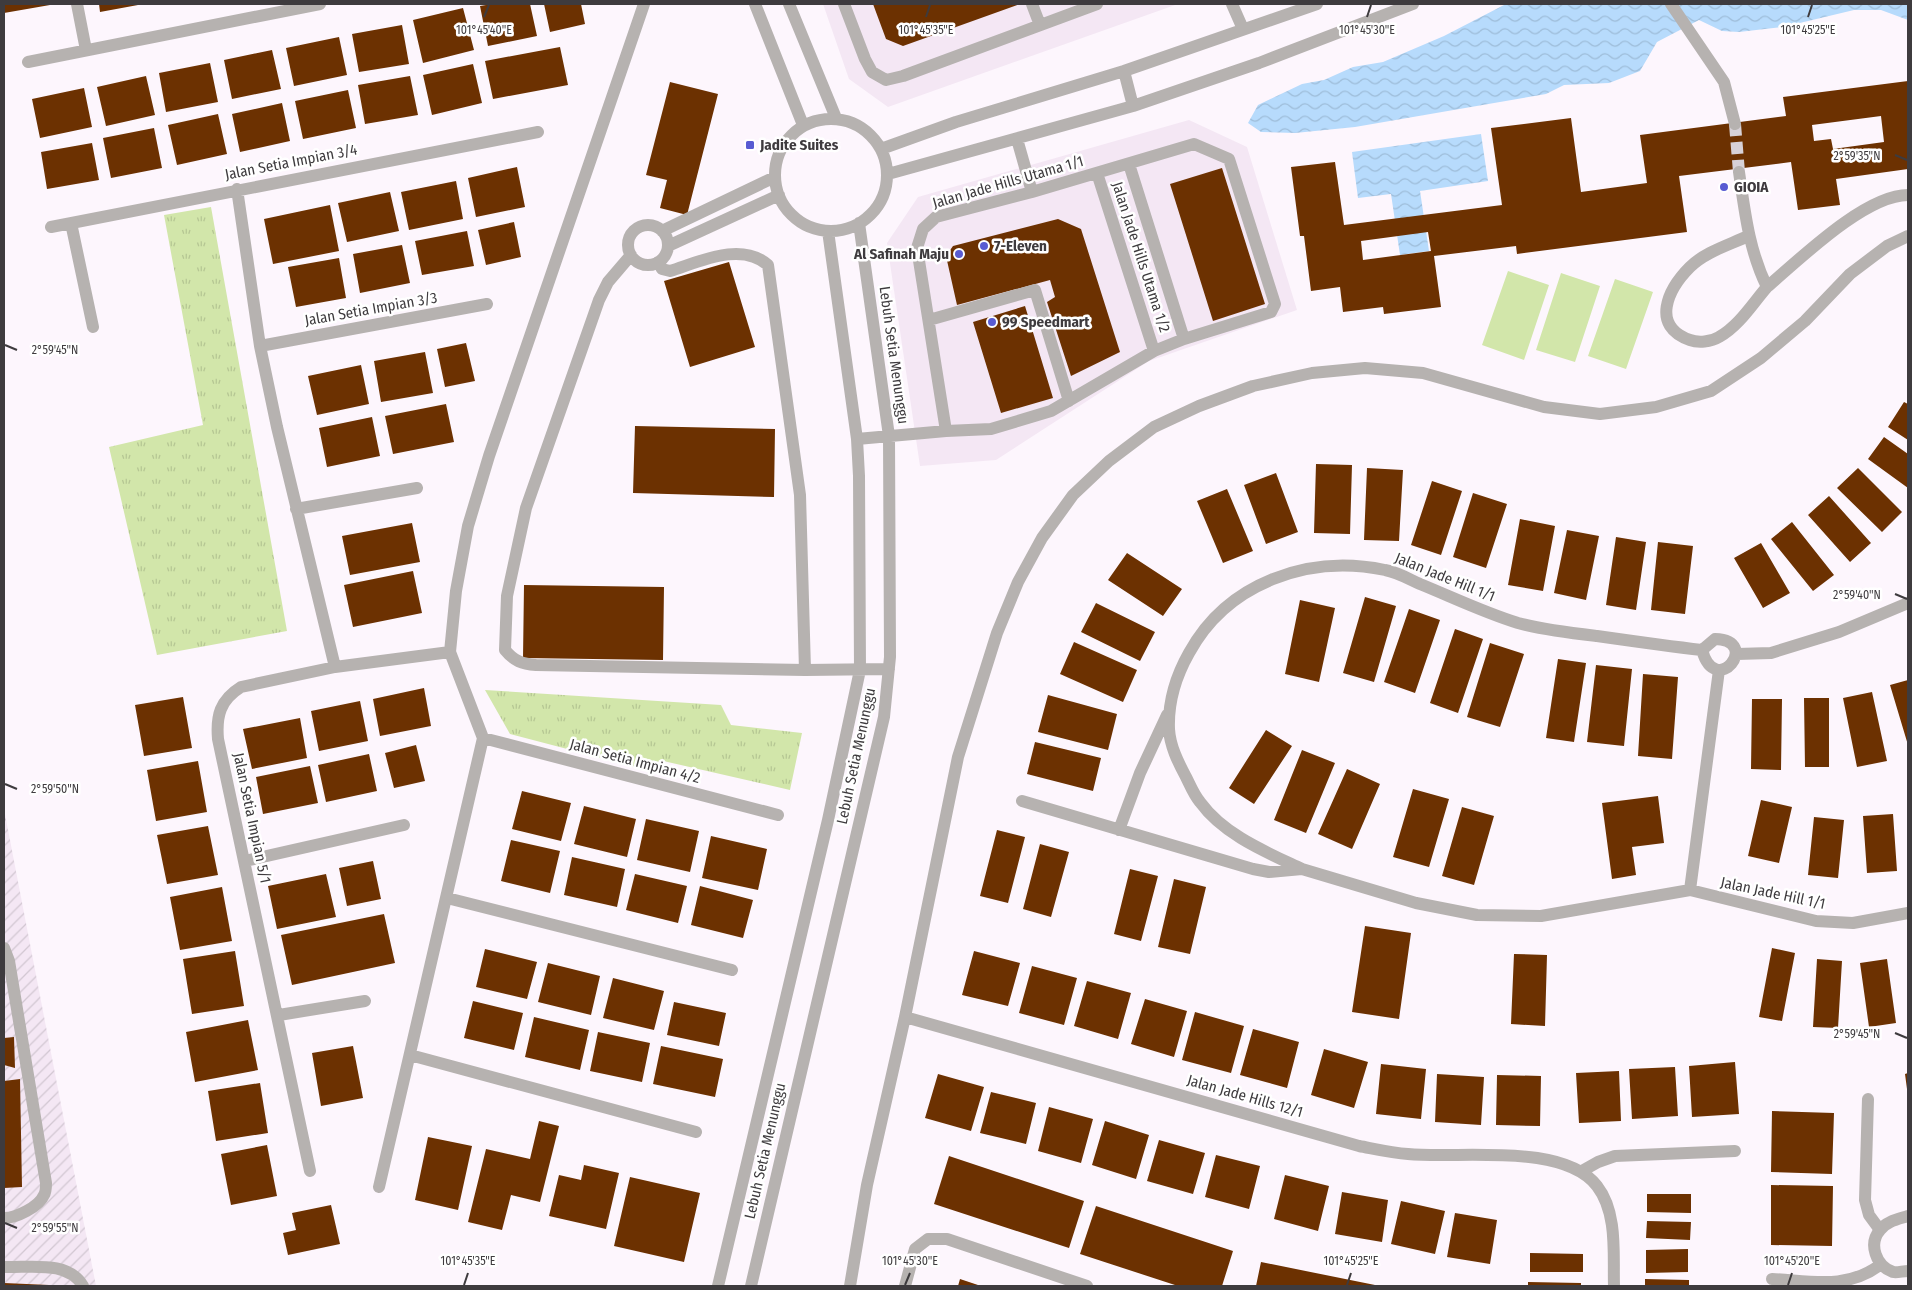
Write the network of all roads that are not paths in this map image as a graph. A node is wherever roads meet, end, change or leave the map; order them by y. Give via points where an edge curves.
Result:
1 (77, 4) edge
2 (320, 4) edge
3 (644, 4) edge
4 (755, 4) edge
5 (789, 4) edge
6 (844, 4) edge
7 (1032, 4) edge
8 (1097, 4) edge
9 (1232, 4) edge
10 (1317, 4) edge
11 (1413, 4) edge
12 (1671, 4) edge
13 (1040, 25) junction
14 (1243, 29) junction
15 (86, 50) junction
16 (28, 62) dead end
17 (1124, 71) junction
18 (1133, 106) junction
19 (836, 118) junction
20 (1735, 124) tunnel mouth
21 (803, 125) junction
22 (538, 132) dead end
23 (1017, 139) junction
24 (881, 149) junction
25 (1129, 164) junction
26 (1739, 172) tunnel mouth
27 (1097, 173) junction
28 (888, 174) junction
29 (774, 177) junction
30 (236, 189) junction
31 (1032, 192) junction
32 (1908, 195) edge
33 (779, 196) junction
34 (859, 223) junction
35 (71, 224) junction
36 (51, 227) dead end
37 (662, 231) junction
38 (828, 231) junction
39 (1748, 236) junction
40 (1908, 236) edge
41 (668, 246) junction
42 (631, 255) junction
43 (658, 262) junction
44 (1767, 287) junction
45 (487, 304) dead end
46 (930, 320) junction
47 (93, 327) dead end
48 (1184, 339) junction
49 (260, 346) junction
50 (1154, 351) junction
51 (1069, 400) junction
52 (946, 431) junction
53 (889, 436) junction
54 (857, 439) junction
55 (417, 488) dead end
56 (296, 509) junction
57 (1908, 603) edge
58 (1702, 650) junction
59 (450, 652) junction
60 (1736, 654) junction
61 (334, 668) junction
62 (889, 669) junction
63 (805, 670) junction
64 (860, 670) junction
65 (1719, 670) junction
66 (1168, 713) junction
67 (483, 738) junction
68 (1022, 801) dead end
69 (778, 815) dead end
70 (404, 825) dead end
71 (1119, 830) junction
72 (245, 861) junction
73 (1302, 869) junction
74 (1690, 890) junction
75 (446, 898) junction
76 (1908, 913) edge
77 (4, 948) edge
78 (732, 970) dead end
79 (366, 1001) dead end
80 (279, 1015) junction
81 (905, 1017) junction
82 (410, 1056) junction
83 (1868, 1099) dead end
84 (696, 1132) dead end
85 (1735, 1151) dead end
86 (310, 1171) dead end
87 (1582, 1171) junction
88 (379, 1188) dead end
89 (1908, 1216) edge
90 (4, 1218) edge
91 (1880, 1230) junction
92 (1880, 1265) junction
93 (4, 1267) edge
94 (1908, 1271) edge
95 (1772, 1279) dead end
96 (83, 1286) edge
97 (718, 1286) edge
98 (751, 1286) edge
99 (850, 1286) edge
100 (905, 1286) edge
101 (1087, 1286) edge
102 (1614, 1286) edge

1 - 15 street
2 - 15 street
3 - 59 street via 481,482 459,572
4 - 21 street
5 - 19 street
6 - 13 street via 872,72 886,80
7 - 13 street
8 - 13 street
9 - 14 street
10 - 14 street
11 - 18 street via 1259,63
12 - 20 street via 1724,82
14 - 17 street
15 - 16 street
17 - 18 street
17 - 24 street via 956,122
18 - 23 street
19 - 21 street via 819,119
19 - 24 street via 854,123 870,134
21 - 29 street via 781,147
22 - 30 street, Jalan Setia Impian 3/4
23 - 28 street
23 - 31 street
24 - 28 street
25 - 27 street, Jalan Jade Hills Utama 1/1
25 - 48 street, Jalan Jade Hills Utama 1/2
25 - 48 street, Jalan Jade Hills Utama 1/1 via 1194,144 1230,159 1275,304 1272,312
26 - 39 street
27 - 31 street, Jalan Jade Hills Utama 1/1
27 - 50 street, Jalan Jade Hills Utama 1/2
28 - 34 street via 880,203
29 - 33 street
29 - 37 street
30 - 35 street, Jalan Setia Impian 3/4
30 - 49 street
31 - 46 street, Jalan Jade Hills Utama 1/1 via 936,217 923,229 917,248
32 - 44 street via 1886,199 1860,212
33 - 38 street via 798,220 812,228
33 - 41 street
34 - 38 street
34 - 53 street, Lebuh Setia Menunggu
35 - 36 street, Jalan Setia Impian 3/4
35 - 47 street
37 - 41 street
37 - 42 street via 651,225 638,227 628,243
38 - 54 street, Lebuh Setia Menunggu
39 - 44 street
39 - 44 street via 1691,266 1667,301 1666,320 1677,335 1691,340 1698,342 1719,337 1736,323
40 - 81 street via 1887,246 1850,274 1805,321 1761,358 1711,391 1656,407 1600,414 1544,407 1422,373 1365,368 1321,372 1253,386 1199,406 1154,427 1109,461 1073,495 1042,538 1018,582 997,633 958,757
41 - 43 street
42 - 43 street via 640,263
42 - 63 street via 608,282 599,300 526,508 507,596 505,650 523,664 536,665
43 - 63 street via 662,269 670,271 734,253 760,258 768,265 800,495
45 - 49 street, Jalan Setia Impian 3/3
46 - 51 street via 1035,290
46 - 52 street, Jalan Jade Hills Utama 1/1
48 - 50 street
49 - 56 street
50 - 51 street
51 - 52 street via 1051,411 991,429
52 - 53 street
53 - 54 street
53 - 62 street, Lebuh Setia Menunggu
54 - 64 street, Lebuh Setia Menunggu
55 - 56 street
56 - 61 street
57 - 60 street via 1839,632 1771,653
58 - 60 street via 1715,639 1724,639 1732,644
58 - 65 street via 1705,661
58 - 66 street, Jalan Jade Hill 1/1 via 1544,629 1492,614 1387,570 1325,566 1293,572 1262,584 1236,598 1212,617 1182,664
59 - 61 street, Jalan Setia Impian 5/1
59 - 67 street
60 - 65 street via 1735,661 1728,668
61 - 72 street, Jalan Setia Impian 5/1 via 241,687 230,694 220,707 216,722 218,739
62 - 64 street
62 - 98 street, Lebuh Setia Menunggu via 884,717
63 - 64 street
64 - 97 street, Lebuh Setia Menunggu via 828,820
65 - 74 street
66 - 71 street via 1140,773
66 - 73 street, Jalan Jade Hill 1/1 via 1170,738 1180,766 1200,803 1226,828 1261,850
67 - 69 street, Jalan Setia Impian 4/2
67 - 75 street
68 - 71 street
70 - 72 street
71 - 73 street via 1252,869 1276,872
72 - 80 street, Jalan Setia Impian 5/1
73 - 74 street via 1416,903 1477,915 1541,916
74 - 76 street, Jalan Jade Hill 1/1 via 1816,921 1854,923
75 - 78 street
75 - 82 street
77 - 90 street via 9,961 46,1183 44,1196 34,1206 11,1218
79 - 80 street
80 - 86 street, Jalan Setia Impian 5/1
81 - 87 street, Jalan Jade Hills 12/1 via 1359,1146 1407,1154 1529,1157 1556,1161
81 - 99 street via 867,1185
82 - 84 street
82 - 88 street
83 - 91 street via 1865,1200 1869,1215
85 - 87 street via 1615,1156
87 - 102 street via 1598,1187 1609,1211
89 - 91 street via 1890,1222
91 - 92 street via 1875,1240 1875,1253
92 - 94 street via 1894,1273
92 - 95 street via 1854,1280
93 - 96 street via 60,1269 71,1272
100 - 101 street via 915,1249 928,1238 947,1239

